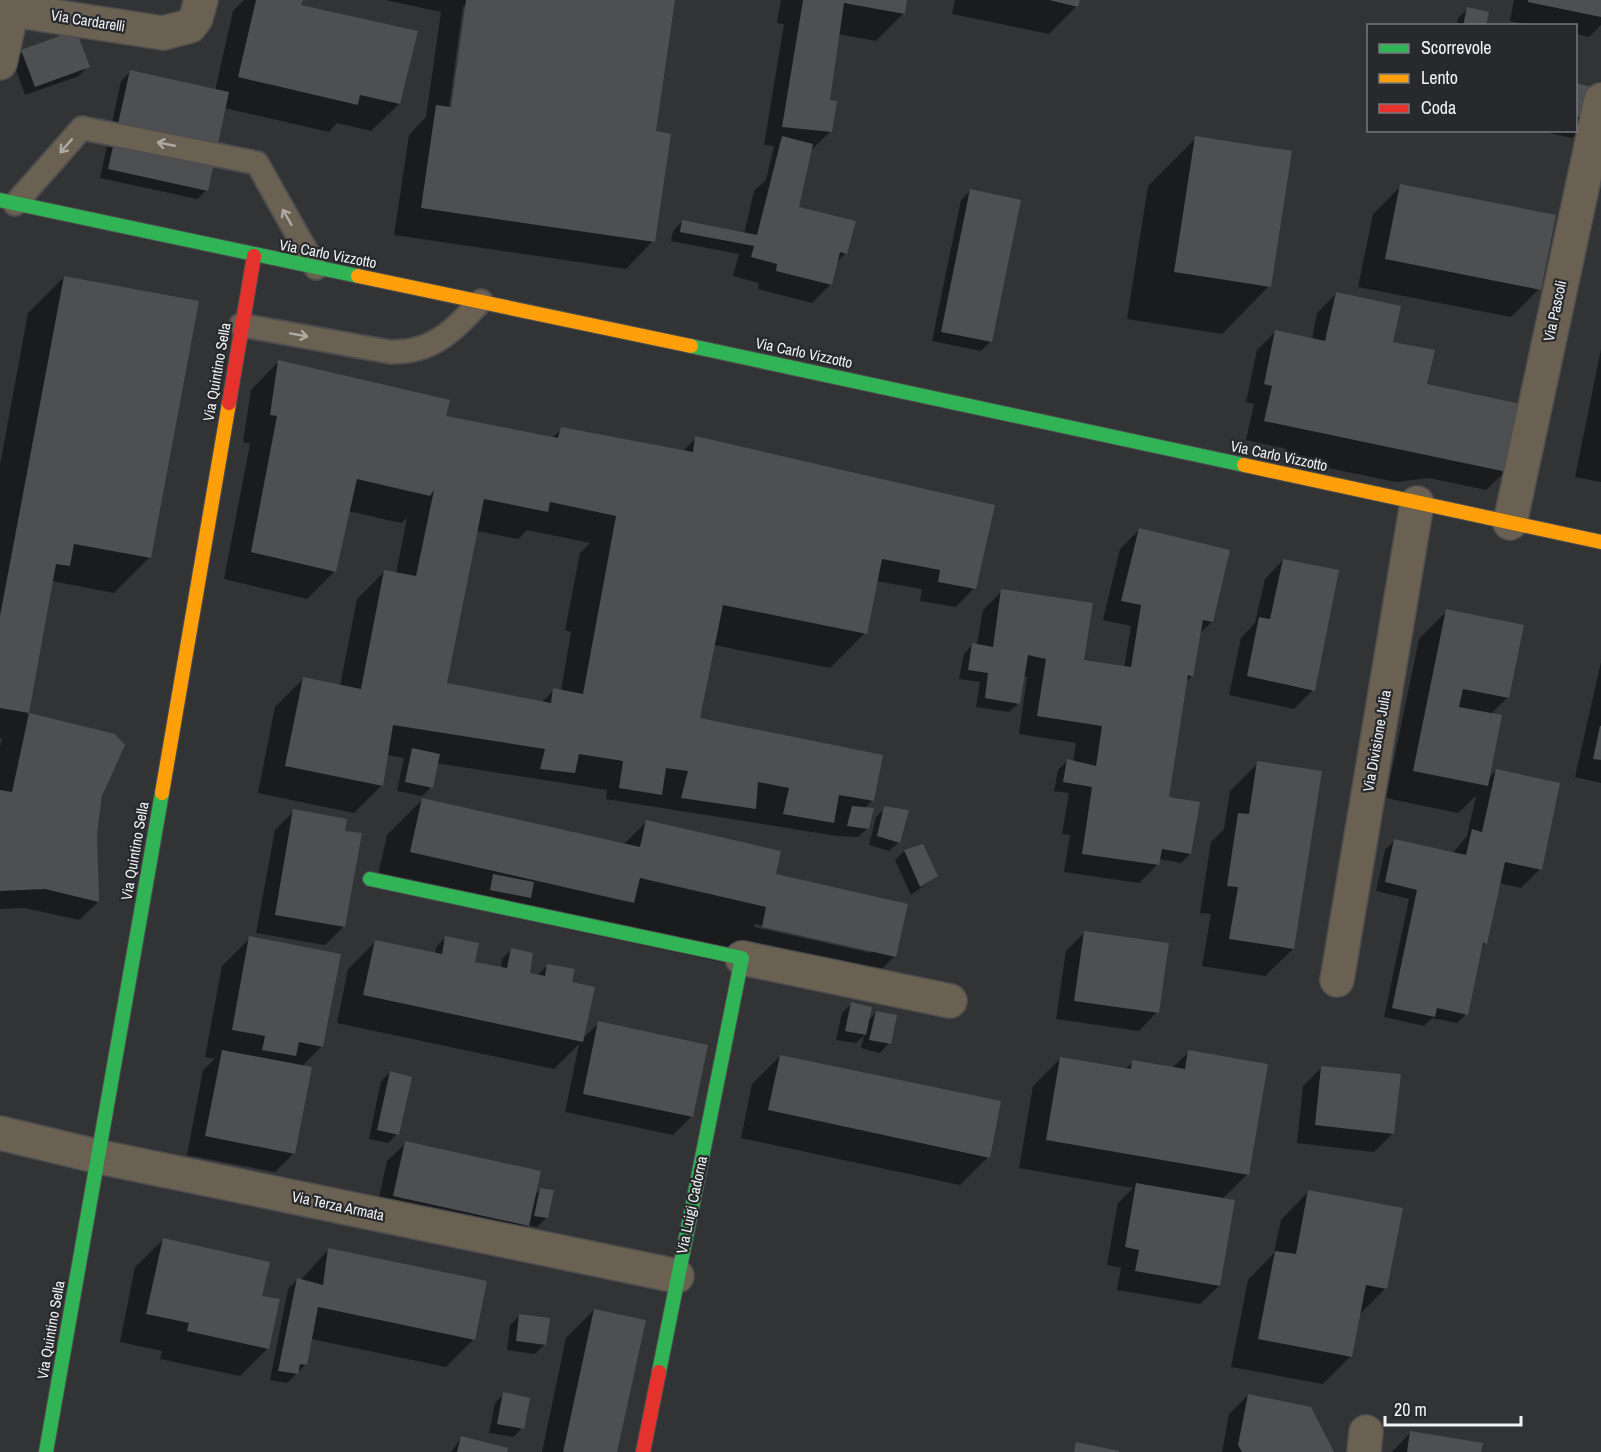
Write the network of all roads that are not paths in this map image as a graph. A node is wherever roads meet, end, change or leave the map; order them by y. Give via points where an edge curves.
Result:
1 (201, 0) edge
2 (0, 63) edge
3 (1601, 100) edge
4 (8, 202) edge
5 (254, 256) junction
6 (316, 268) junction
7 (481, 301) junction
8 (242, 325) junction
9 (1417, 503) junction
10 (1510, 523) junction
11 (1601, 542) edge
12 (370, 879) dead end
13 (742, 958) junction
14 (1337, 980) dead end
15 (950, 1001) dead end
16 (0, 1132) edge
17 (100, 1157) junction
18 (678, 1276) junction
19 (46, 1452) edge
20 (643, 1452) edge

1 - 2 street, Via Cardarelli via 190,26 163,33 12,10
3 - 10 street, Via Pascoli
4 - 5 street, Via Carlo Vizzotto
6 -> 4 lane via 256,163 82,128
5 - 6 street, Via Carlo Vizzotto
5 - 8 street, Via Quintino Sella
6 - 7 street, Via Carlo Vizzotto
8 -> 7 lane via 390,352 412,352 428,347 455,328
7 - 9 street, Via Carlo Vizzotto
8 - 17 street, Via Quintino Sella
9 - 10 street, Via Carlo Vizzotto
9 - 14 street, Via Divisione Julia
10 - 11 street, Via Carlo Vizzotto
12 - 13 street
13 - 15 street
13 - 18 street, Via Luigi Cadorna
16 - 17 street, Via Terza Armata
17 - 18 street, Via Terza Armata
17 - 19 street, Via Quintino Sella
18 - 20 street, Via Luigi Cadorna

